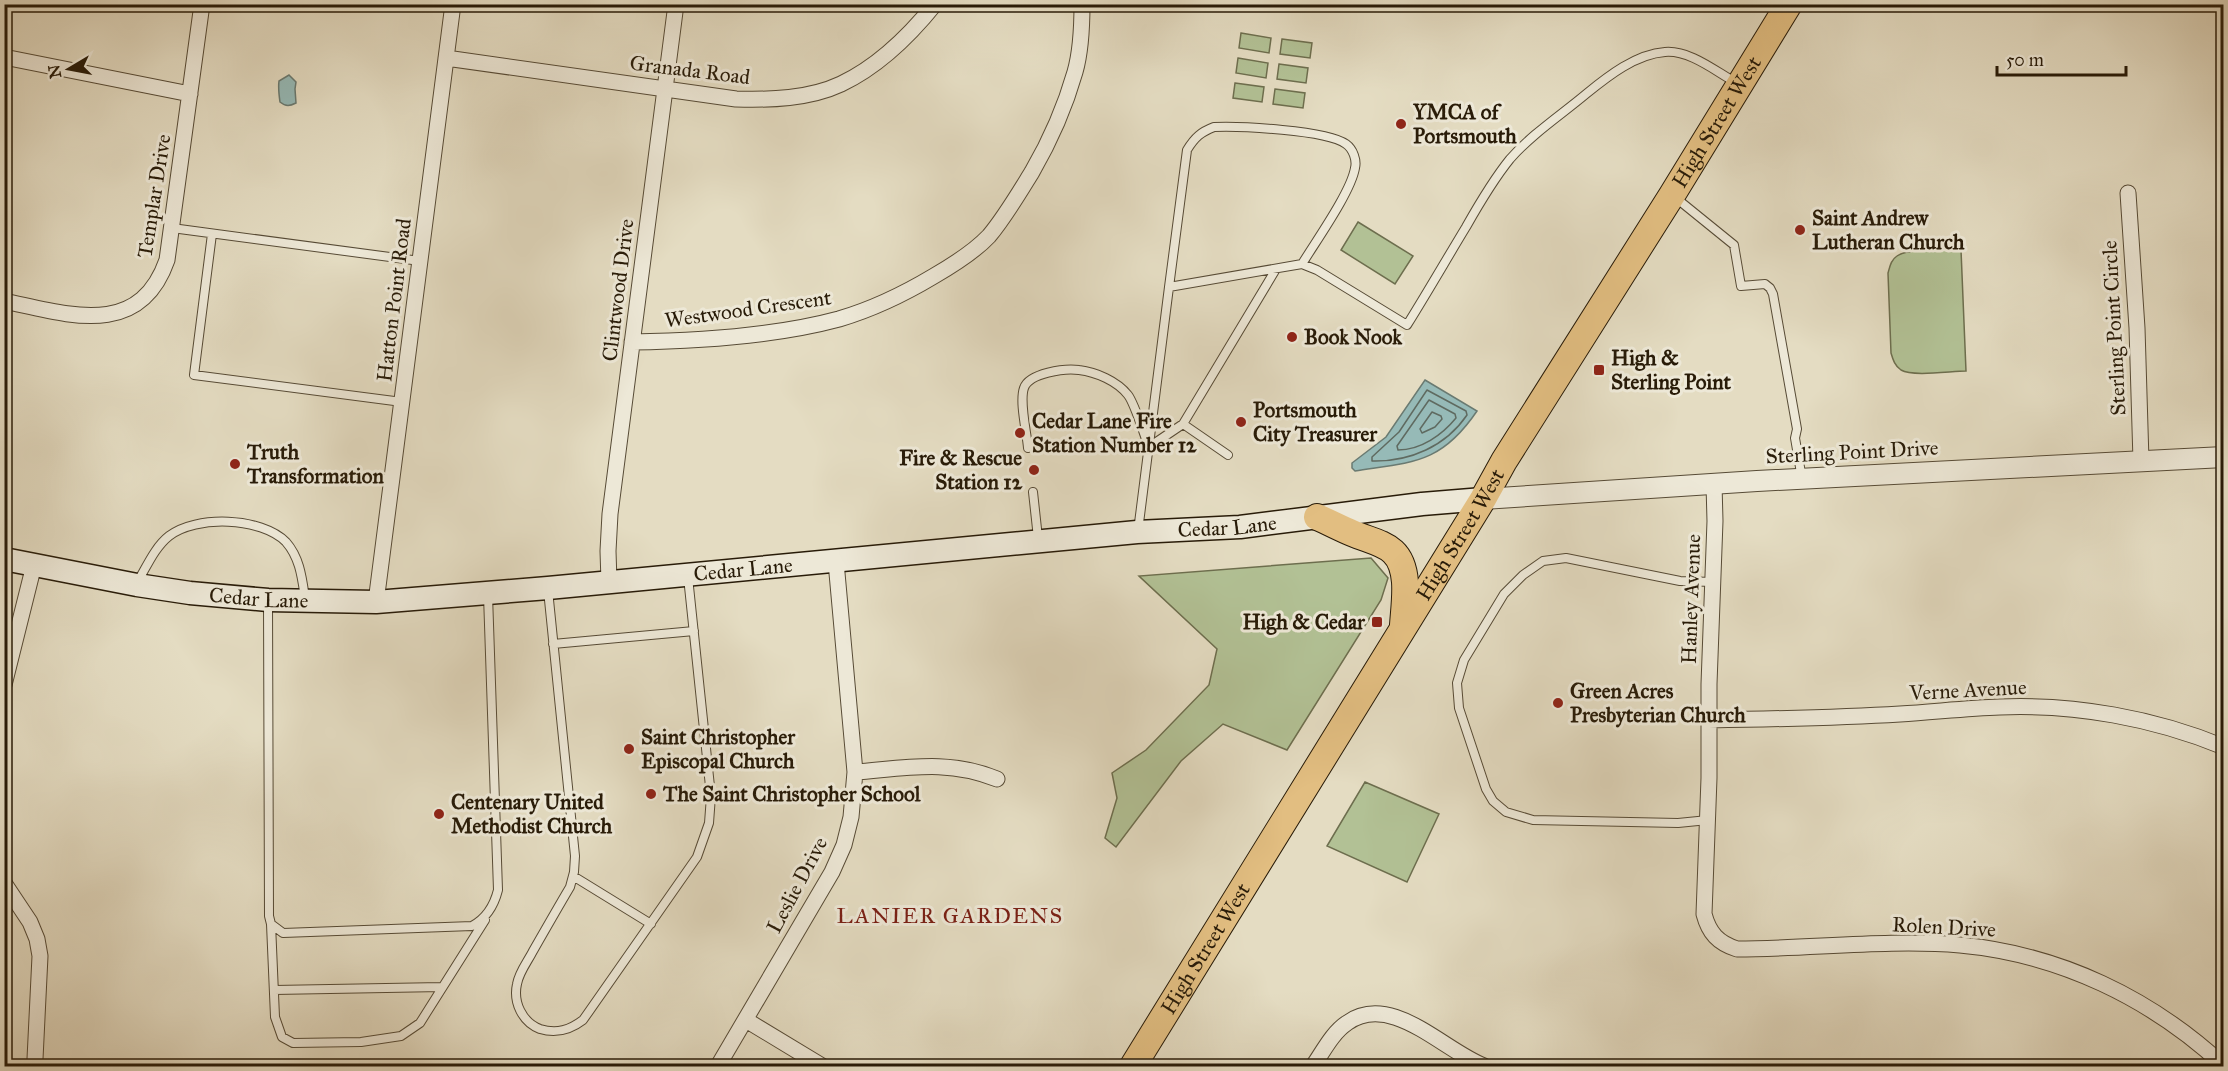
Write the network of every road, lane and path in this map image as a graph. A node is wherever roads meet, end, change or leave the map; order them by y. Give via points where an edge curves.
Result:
1 (202, 4) edge
2 (453, 4) edge
3 (676, 4) edge
4 (935, 4) edge
5 (1082, 4) edge
6 (1789, 4) edge
7 (4, 57) edge
8 (446, 58) junction
9 (1740, 85) junction
10 (665, 88) junction
11 (190, 94) junction
12 (2128, 193) dead end
13 (1672, 195) junction
14 (172, 228) junction
15 (212, 234) junction
16 (420, 261) junction
17 (1302, 264) junction
18 (1276, 269) junction
19 (1169, 287) junction
20 (4, 302) edge
21 (632, 342) junction
22 (402, 402) junction
23 (1183, 424) junction
24 (1149, 447) junction
25 (1028, 448) dead end
26 (1228, 455) dead end
27 (2223, 457) edge
28 (2141, 461) junction
29 (1802, 479) junction
30 (1714, 484) junction
31 (1033, 492) dead end
32 (1483, 499) junction
33 (1317, 518) junction
34 (1137, 532) junction
35 (1039, 542) junction
36 (4, 559) edge
37 (836, 561) junction
38 (34, 565) junction
39 (688, 575) junction
40 (609, 582) junction
41 (1713, 582) junction
42 (137, 585) junction
43 (548, 588) junction
44 (488, 593) junction
45 (268, 600) junction
46 (306, 602) junction
47 (376, 602) junction
48 (1403, 628) junction
49 (694, 630) junction
50 (553, 644) junction
51 (4, 685) edge
52 (1709, 720) junction
53 (2223, 747) edge
54 (855, 772) junction
55 (998, 779) dead end
56 (1707, 820) junction
57 (573, 876) junction
58 (4, 883) edge
59 (487, 916) junction
60 (271, 924) junction
61 (651, 924) junction
62 (1710, 930) joint
63 (442, 987) junction
64 (274, 990) junction
65 (746, 1020) junction
66 (34, 1064) edge
67 (718, 1066) edge
68 (822, 1066) edge
69 (1133, 1066) edge
70 (1312, 1066) edge
71 (1484, 1066) edge
72 (2223, 1066) edge

1 - 11 street, Templar Drive
2 - 8 street, Hatton Point Road
3 - 10 street, Clintwood Drive
4 - 10 street, Granada Road via 906,37 872,65 829,88 768,100
5 - 21 street, Westwood Crescent via 1076,70 1038,162 988,236 945,270 876,306 801,327 689,341
6 - 9 main road, High Street West
7 - 11 street
8 - 10 street, Granada Road
8 - 16 street, Hatton Point Road
9 - 13 main road, High Street West
9 - 17 lane via 1700,61 1667,52 1630,63 1593,88 1509,160 1407,325
10 - 21 street, Clintwood Drive
11 - 14 street, Templar Drive
12 - 28 street, Sterling Point Circle via 2138,328
13 - 29 lane via 1734,245 1741,286 1765,284 1773,294
13 - 32 main road, High Street West
14 - 15 lane
14 - 20 street, Templar Drive via 163,273 151,291 123,311 89,317
15 - 16 lane
15 - 22 lane via 194,375
16 - 22 street, Hatton Point Road
17 - 18 lane
17 - 19 lane via 1352,181 1356,166 1353,152 1346,143 1327,136 1214,127 1201,132 1187,150
18 - 19 lane
18 - 23 lane
19 - 24 lane
21 - 40 street, Clintwood Drive via 610,514
22 - 47 street, Hatton Point Road
23 - 24 lane
23 - 26 lane
24 - 25 lane via 1129,395 1107,378 1077,370 1040,374 1024,386
24 - 34 lane
27 - 28 street, Sterling Point Drive
28 - 29 street, Sterling Point Drive
29 - 30 street, Sterling Point Drive
30 - 32 street, Sterling Point Drive
30 - 41 street, Hanley Avenue
31 - 35 lane
32 - 33 main road, Cedar Lane
32 - 48 main road, High Street West
33 - 34 main road, Cedar Lane via 1240,527
33 - 48 main road via 1386,545 1395,553 1405,580
34 - 35 main road, Cedar Lane
35 - 37 main road, Cedar Lane
36 - 38 main road, Cedar Lane
37 - 39 main road, Cedar Lane
37 - 54 street, Leslie Drive
38 - 42 main road, Cedar Lane
38 - 51 street
39 - 40 main road, Cedar Lane
39 - 49 lane
40 - 43 main road, Cedar Lane
41 - 52 street, Hanley Avenue
41 - 56 lane via 1680,581 1566,558 1543,561 1504,594 1464,660 1457,683 1459,708 1486,789 1506,812 1533,820
42 - 45 main road, Cedar Lane
42 - 46 lane via 155,551 183,527 210,521 237,523 265,529 285,542 299,562
43 - 44 main road, Cedar Lane
43 - 50 lane
44 - 47 main road, Cedar Lane
44 - 59 lane via 498,890
45 - 46 main road, Cedar Lane
45 - 60 lane
46 - 47 main road, Cedar Lane
48 - 69 main road, High Street West
49 - 50 lane
49 - 61 lane via 711,796 709,823 697,857
50 - 57 lane via 575,856
52 - 53 street, Verne Avenue via 2038,707 2122,717
52 - 56 street, Hanley Avenue
54 - 55 street via 938,765
54 - 65 street, Leslie Drive via 844,845
56 - 62 street, Hanley Avenue via 1704,914
57 - 61 lane
57 - 61 lane via 517,984 519,1008 537,1028 561,1031 583,1020
58 - 66 street via 30,922 40,956
59 - 60 lane via 472,926 448,927 283,933
59 - 63 lane
60 - 64 lane
62 - 72 street, Rolen Drive via 1725,946 1737,950 1958,945 2044,961 2075,971 2142,1004
63 - 64 lane
63 - 64 lane via 420,1023 401,1035 361,1042 293,1043 282,1037 275,1017
65 - 67 street, Leslie Drive
65 - 68 street
70 - 71 street via 1347,1023 1374,1013 1398,1017

